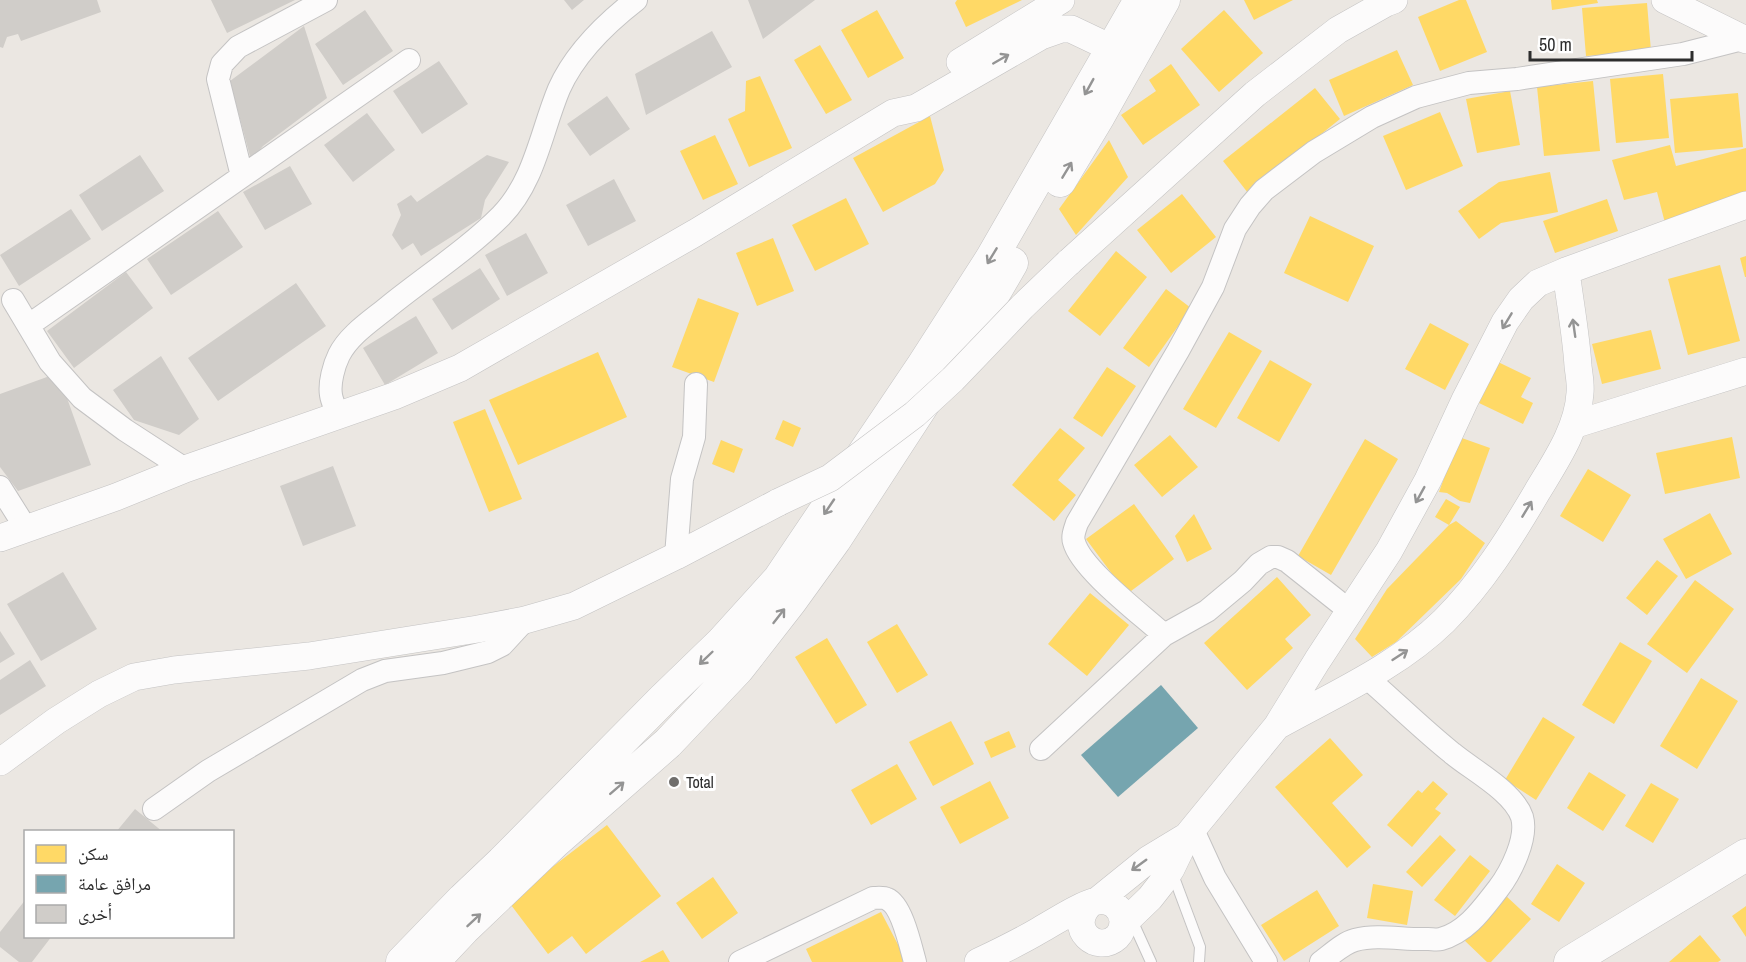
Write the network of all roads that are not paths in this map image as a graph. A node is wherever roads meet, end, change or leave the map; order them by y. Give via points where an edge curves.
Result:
1 (326, 0) edge
2 (636, 0) edge
3 (1061, 0) edge
4 (1140, 0) edge
5 (1164, 0) edge
6 (1394, 0) edge
7 (1665, 0) edge
8 (1744, 40) edge
9 (1111, 48) junction
10 (410, 60) dead end
11 (893, 113) junction
12 (242, 176) junction
13 (1746, 205) edge
14 (1566, 271) junction
15 (13, 300) dead end
16 (29, 325) junction
17 (1746, 371) edge
18 (696, 384) dead end
19 (338, 416) junction
20 (1573, 425) junction
21 (185, 469) junction
22 (0, 487) edge
23 (27, 530) junction
24 (0, 538) edge
25 (676, 556) junction
26 (1350, 611) junction
27 (525, 620) junction
28 (1164, 635) junction
29 (1317, 661) junction
30 (1355, 684) junction
31 (1276, 726) junction
32 (1041, 749) dead end
33 (0, 762) edge
34 (154, 809) dead end
35 (1190, 833) junction
36 (1746, 855) edge
37 (1171, 869) junction
38 (1093, 903) junction
39 (1103, 940) edge
40 (402, 962) edge
41 (433, 962) edge
42 (740, 962) edge
43 (915, 962) edge
44 (978, 962) edge
45 (1012, 962) edge
46 (1150, 962) edge
47 (1200, 962) edge
48 (1266, 962) edge
49 (1321, 962) edge
50 (1570, 962) edge

1 - 12 street via 238,47 222,64 218,79
2 - 19 street via 590,41 570,69 533,164 502,215 358,332 339,354 330,394
3 - 11 street via 905,98
4 - 9 main road
41 -> 5 main road via 555,842 668,743 738,669 791,601 984,311
6 - 25 street, bridge via 1338,30 1255,93 1068,263 915,414 830,478
7 - 8 street
8 - 28 street via 1683,54 1469,83 1416,97 1372,117 1314,152 1264,190 1236,229 1213,287 1077,524 1073,538 1088,567
11 -> 9 street via 915,108 1061,28
9 -> 40 main road via 991,259 779,579 722,642
10 - 12 street
11 - 19 street via 460,368
12 - 16 street
13 - 14 street
20 -> 14 street via 1580,393
14 -> 26 street via 1538,283 1505,322 1428,480
15 - 16 street
16 - 21 street via 50,362 82,398
17 - 20 street
18 - 25 street via 694,437 682,479
19 - 21 street
30 -> 20 street via 1409,650 1443,621 1486,572 1558,458
21 - 23 street
22 - 23 street
23 - 24 street
25 - 27 street via 574,606
26 - 28 street via 1287,561 1271,557 1207,611
26 - 29 street
27 - 33 street via 309,656 134,677 99,694
27 - 34 street via 502,645 488,652 385,671 362,680 207,771
28 - 32 street
29 - 30 street via 1321,673 1335,687
29 - 31 street
30 - 31 street
30 - 49 street via 1500,789 1522,817 1523,831 1520,848 1501,885 1461,930 1441,939 1352,940
31 - 35 street
35 - 37 street
35 -> 38 street
35 - 48 street
36 - 50 main road
37 - 39 street via 1150,898
37 - 47 lane via 1200,947
38 - 39 street via 1083,911 1081,928
38 - 39 street via 1112,903 1122,916
38 - 44 street
39 - 45 street via 1061,938
39 - 46 lane
42 - 43 street via 873,898 881,898 893,903 898,912

